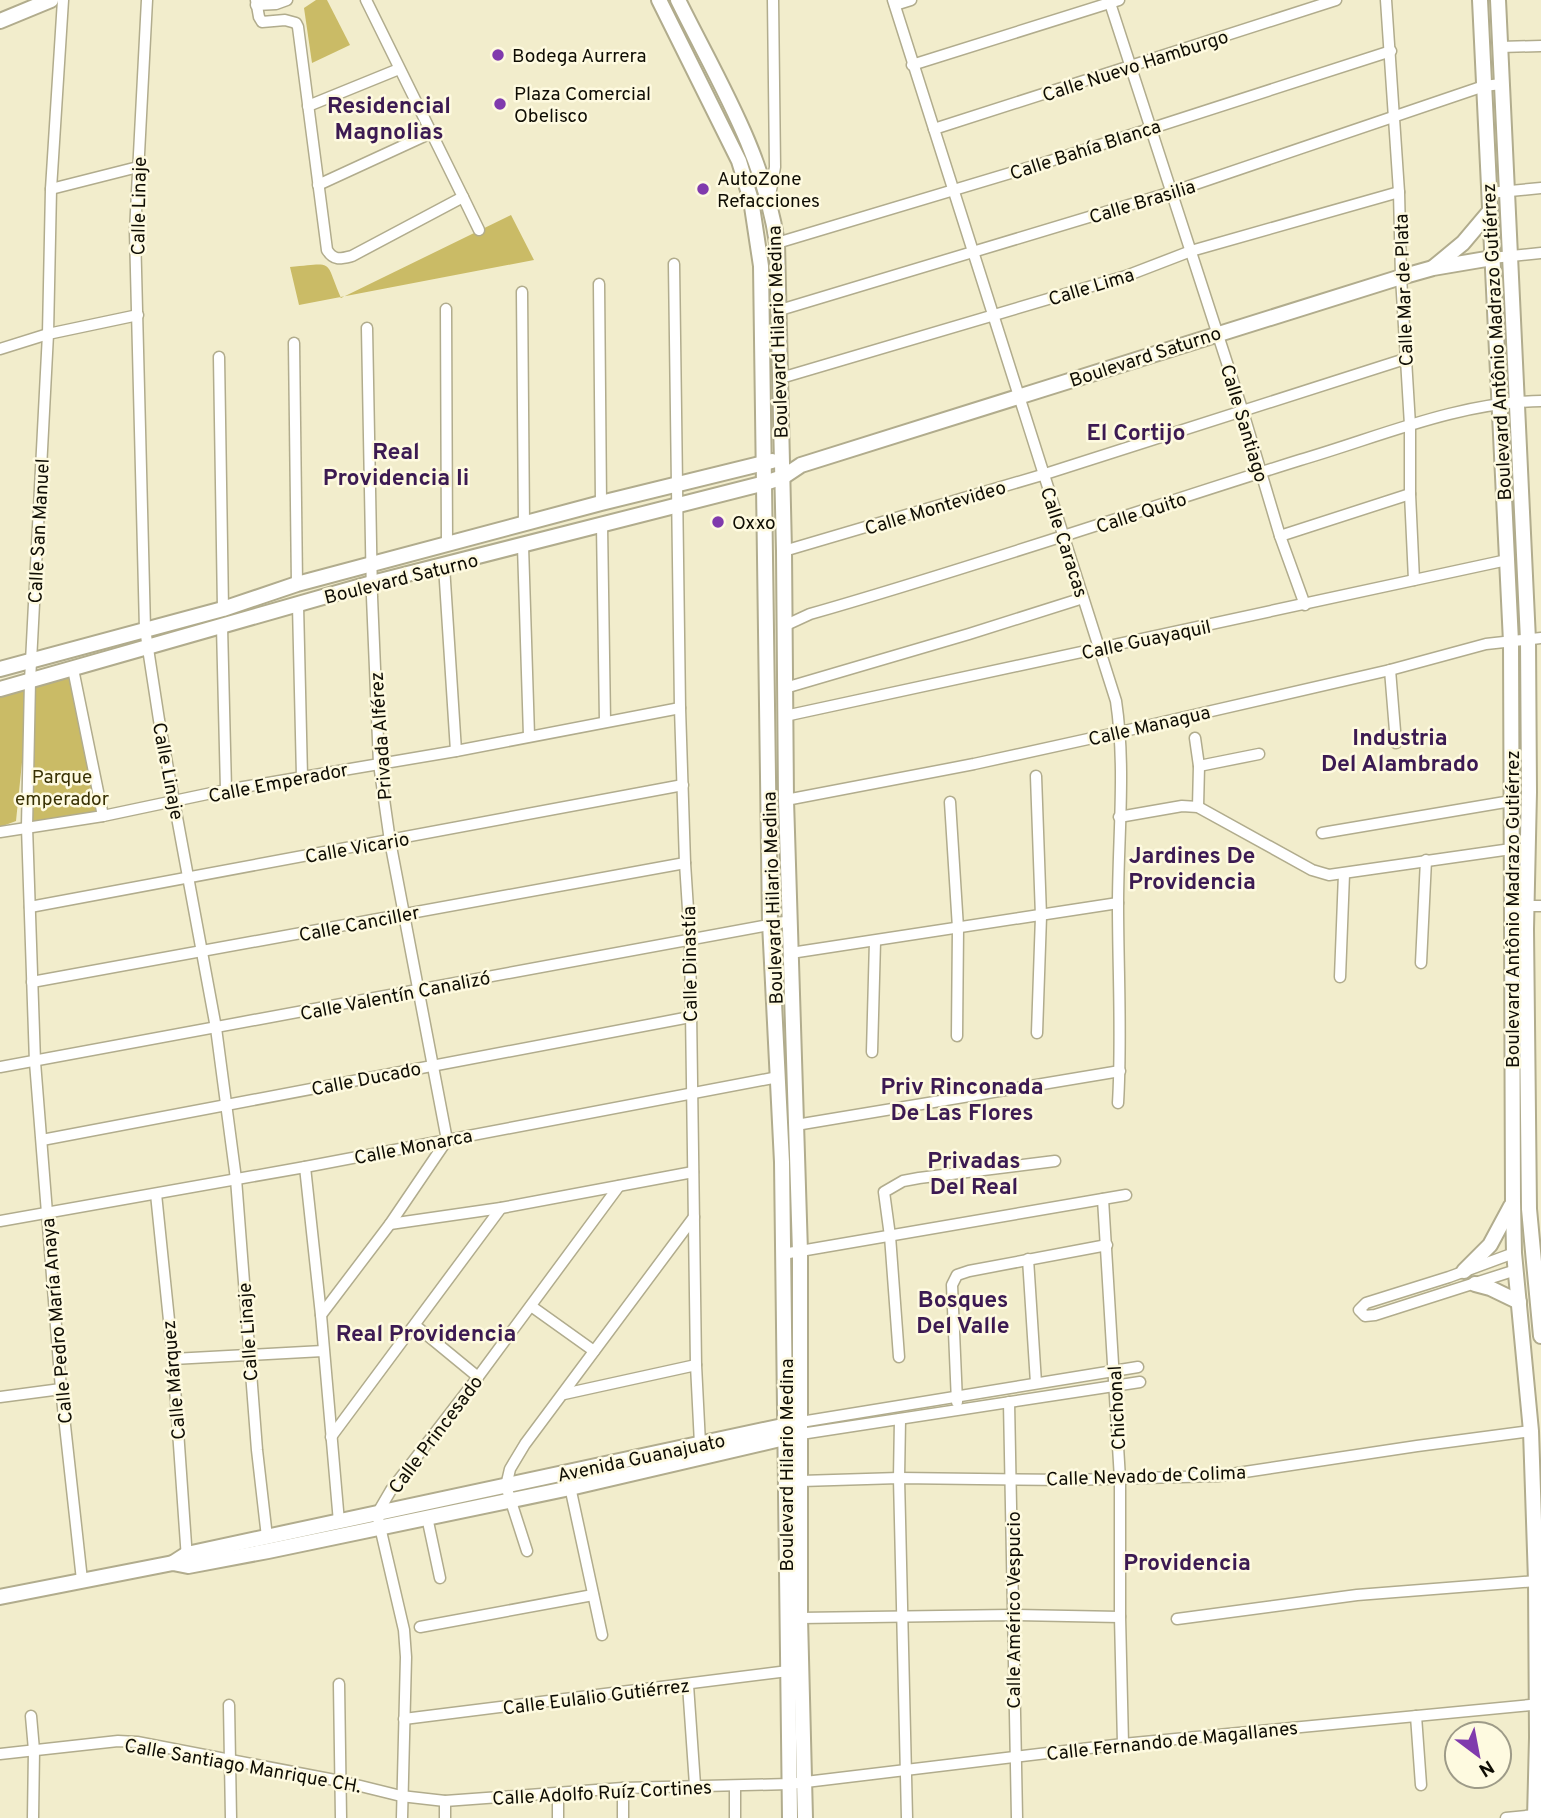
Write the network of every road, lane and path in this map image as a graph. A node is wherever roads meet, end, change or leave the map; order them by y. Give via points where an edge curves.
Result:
1 (51, 0) edge
2 (63, 0) edge
3 (147, 0) edge
4 (287, 0) edge
5 (366, 0) edge
6 (659, 0) edge
7 (678, 0) edge
8 (773, 0) edge
9 (911, 0) edge
10 (1336, 0) edge
11 (1386, 0) edge
12 (1480, 0) edge
13 (1498, 0) edge
14 (1113, 1) edge
15 (256, 2) edge
16 (894, 3) edge
17 (0, 21) edge
18 (1541, 46) edge
19 (1500, 47) junction
20 (1391, 51) junction
21 (912, 65) junction
22 (1129, 66) junction
23 (399, 69) junction
24 (1501, 84) junction
25 (1484, 86) junction
26 (308, 106) junction
27 (1394, 118) junction
28 (1152, 128) junction
29 (934, 130) junction
30 (431, 133) junction
31 (138, 167) junction
32 (318, 185) junction
33 (1541, 188) edge
34 (51, 189) junction
35 (1506, 190) junction
36 (955, 191) junction
37 (1172, 192) junction
38 (1399, 192) junction
39 (1489, 193) junction
40 (463, 197) junction
41 (769, 202) junction
42 (1490, 211) junction
43 (479, 230) dead end
44 (776, 243) junction
45 (1191, 251) junction
46 (973, 253) junction
47 (1541, 253) edge
48 (1511, 255) junction
49 (1492, 258) junction
50 (674, 264) dead end
51 (1433, 268) junction
52 (1401, 276) junction
53 (599, 284) dead end
54 (522, 292) dead end
55 (446, 309) dead end
56 (780, 310) junction
57 (138, 315) junction
58 (993, 315) junction
59 (367, 328) dead end
60 (1217, 333) junction
61 (48, 334) junction
62 (294, 343) dead end
63 (0, 349) edge
64 (219, 357) dead end
65 (1405, 359) junction
66 (781, 378) junction
67 (1018, 396) junction
68 (1518, 401) junction
69 (1541, 401) edge
70 (1500, 403) junction
71 (1243, 412) junction
72 (1410, 425) junction
73 (782, 460) junction
74 (765, 461) junction
75 (801, 465) junction
76 (1261, 472) junction
77 (1042, 474) junction
78 (783, 477) junction
79 (765, 483) junction
80 (678, 484) junction
81 (1410, 494) junction
82 (601, 503) junction
83 (677, 506) junction
84 (524, 524) junction
85 (602, 525) junction
86 (1280, 536) junction
87 (1063, 537) junction
88 (447, 545) junction
89 (523, 546) junction
90 (785, 551) junction
91 (1507, 560) junction
92 (373, 564) junction
93 (444, 566) junction
94 (1415, 580) junction
95 (372, 583) junction
96 (297, 584) junction
97 (1083, 598) junction
98 (298, 605) junction
99 (1304, 605) junction
100 (223, 609) junction
101 (222, 626) junction
102 (784, 626) junction
103 (145, 629) junction
104 (1535, 639) edge
105 (1511, 642) junction
106 (147, 648) junction
107 (1100, 649) junction
108 (31, 660) junction
109 (0, 669) edge
110 (73, 669) junction
111 (1390, 670) junction
112 (30, 681) junction
113 (785, 688) junction
114 (0, 689) edge
115 (680, 708) junction
116 (785, 716) junction
117 (605, 722) junction
118 (1120, 732) junction
119 (529, 736) junction
120 (1195, 738) dead end
121 (1396, 743) dead end
122 (456, 751) junction
123 (1259, 754) dead end
124 (379, 764) junction
125 (1199, 766) junction
126 (1035, 776) dead end
127 (302, 777) junction
128 (683, 785) junction
129 (226, 790) junction
130 (786, 800) junction
131 (1511, 801) junction
132 (950, 802) dead end
133 (176, 803) junction
134 (1198, 807) junction
135 (103, 816) junction
136 (1119, 817) junction
137 (27, 827) junction
138 (0, 832) edge
139 (1322, 833) dead end
140 (390, 841) junction
141 (1511, 849) junction
142 (1426, 860) junction
143 (685, 863) junction
144 (1344, 874) junction
145 (188, 876) junction
146 (1118, 903) junction
147 (30, 906) junction
148 (1511, 906) junction
149 (1534, 906) edge
150 (405, 915) junction
151 (1041, 916) junction
152 (790, 921) junction
153 (770, 923) junction
154 (958, 928) junction
155 (690, 940) junction
156 (875, 941) junction
157 (202, 953) junction
158 (791, 953) junction
159 (1421, 963) dead end
160 (1340, 977) dead end
161 (32, 982) junction
162 (419, 990) junction
163 (690, 1017) junction
164 (216, 1028) junction
165 (1037, 1033) dead end
166 (957, 1036) dead end
167 (872, 1052) dead end
168 (35, 1062) junction
169 (433, 1065) junction
170 (0, 1067) edge
171 (1120, 1071) junction
172 (778, 1077) junction
173 (693, 1094) junction
174 (1118, 1103) dead end
175 (226, 1105) junction
176 (796, 1125) junction
177 (42, 1140) junction
178 (447, 1140) junction
179 (1055, 1160) dead end
180 (305, 1167) junction
181 (692, 1172) junction
182 (236, 1179) junction
183 (619, 1186) junction
184 (156, 1194) junction
185 (1126, 1195) dead end
186 (1103, 1199) junction
187 (1513, 1202) junction
188 (501, 1208) junction
189 (1529, 1209) junction
190 (47, 1213) junction
191 (694, 1217) junction
192 (0, 1221) edge
193 (1541, 1221) edge
194 (390, 1224) junction
195 (890, 1236) junction
196 (1107, 1245) junction
197 (1537, 1246) edge
198 (800, 1252) junction
199 (1514, 1253) junction
200 (783, 1254) junction
201 (1028, 1259) junction
202 (1537, 1263) edge
203 (1516, 1270) junction
204 (1464, 1271) junction
205 (1475, 1284) junction
206 (1519, 1302) junction
207 (531, 1306) junction
208 (1540, 1308) edge
209 (321, 1315) junction
210 (416, 1326) junction
211 (1541, 1336) edge
212 (323, 1351) junction
213 (594, 1351) junction
214 (249, 1356) junction
215 (899, 1357) dead end
216 (173, 1359) junction
217 (801, 1362) junction
218 (785, 1364) junction
219 (696, 1365) junction
220 (1138, 1367) dead end
221 (1114, 1370) junction
222 (478, 1377) junction
223 (1140, 1382) dead end
224 (1036, 1383) junction
225 (1115, 1385) junction
226 (61, 1388) junction
227 (564, 1394) junction
228 (957, 1396) junction
229 (0, 1397) edge
230 (1009, 1402) junction
231 (958, 1409) junction
232 (900, 1419) junction
233 (801, 1428) junction
234 (785, 1432) junction
235 (1531, 1432) junction
236 (331, 1437) junction
237 (700, 1444) junction
238 (899, 1478) junction
239 (1013, 1479) junction
240 (1120, 1479) junction
241 (569, 1481) junction
242 (801, 1481) junction
243 (508, 1492) junction
244 (427, 1517) junction
245 (378, 1521) junction
246 (339, 1522) junction
247 (267, 1538) junction
248 (527, 1551) dead end
249 (183, 1561) junction
250 (440, 1578) dead end
251 (82, 1580) junction
252 (1536, 1581) junction
253 (593, 1595) junction
254 (0, 1597) edge
255 (1012, 1615) junction
256 (904, 1617) junction
257 (1120, 1617) junction
258 (800, 1618) junction
259 (1177, 1619) dead end
260 (420, 1627) dead end
261 (602, 1635) dead end
262 (788, 1671) junction
263 (339, 1684) dead end
264 (688, 1685) junction
265 (1539, 1704) edge
266 (229, 1705) dead end
267 (31, 1716) dead end
268 (1416, 1716) junction
269 (404, 1719) junction
270 (1123, 1744) junction
271 (34, 1750) junction
272 (0, 1754) edge
273 (1014, 1757) junction
274 (230, 1761) junction
275 (905, 1771) junction
276 (340, 1781) junction
277 (797, 1784) junction
278 (695, 1786) junction
279 (735, 1786) junction
280 (1421, 1786) dead end
281 (623, 1788) junction
282 (558, 1793) junction
283 (401, 1796) junction
284 (444, 1801) junction
285 (1535, 1817) edge
286 (33, 1818) edge
287 (230, 1818) edge
288 (341, 1818) edge
289 (402, 1818) edge
290 (445, 1818) edge
291 (558, 1818) edge
292 (624, 1818) edge
293 (735, 1818) edge
294 (790, 1818) edge
295 (805, 1818) edge
296 (906, 1818) edge
297 (1017, 1818) edge
298 (1506, 1818) edge

1 - 17 street
2 - 34 street, Calle San Manuel
3 - 31 street, Calle Linaje
4 - 15 street
5 - 23 street
6 - 74 street, Boulevard Hilario Medina via 729,138 751,200 762,289
7 - 41 street, Boulevard Hilario Medina via 748,138
8 - 41 street via 775,167
9 - 16 street
10 - 22 street, Calle Nuevo Hamburgo
11 - 20 street, Calle Mar de Plata
12 - 25 street, Boulevard Antônio Madrazo Gutiérrez
13 - 19 street, Boulevard Antônio Madrazo Gutiérrez
14 - 21 street
14 - 22 street, Calle Santiago
15 - 26 street via 262,22 296,23
16 - 21 street, Calle Caracas
18 - 19 street
19 - 24 street, Boulevard Antônio Madrazo Gutiérrez
20 - 27 street, Calle Mar de Plata
20 - 28 street, Calle Bahía Blanca
21 - 29 street, Calle Caracas
22 - 28 street, Calle Santiago
22 - 29 street, Calle Nuevo Hamburgo
23 - 26 street
23 - 30 street
24 - 25 street, Calle Brasilia
24 - 35 street, Boulevard Antônio Madrazo Gutiérrez
25 - 27 street, Calle Brasilia
25 - 39 street, Boulevard Antônio Madrazo Gutiérrez
26 - 32 street
27 - 37 street, Calle Brasilia
27 - 38 street, Calle Mar de Plata
28 - 36 street, Calle Bahía Blanca
28 - 37 street, Calle Santiago
29 - 36 street, Calle Caracas
30 - 32 street
30 - 40 street
31 - 34 street
31 - 57 street, Calle Linaje
32 - 40 street via 327,250 341,259
33 - 35 street
34 - 61 street, Calle San Manuel
35 - 39 street
35 - 48 street, Boulevard Antônio Madrazo Gutiérrez
36 - 44 street, Calle Bahía Blanca
36 - 46 street, Calle Caracas
37 - 45 street, Calle Santiago
37 - 46 street, Calle Brasilia
38 - 45 street, Calle Lima
38 - 52 street, Calle Mar de Plata
39 - 42 street, Boulevard Antônio Madrazo Gutiérrez
40 - 43 street
41 - 44 street, Boulevard Hilario Medina
42 - 49 street, Boulevard Antônio Madrazo Gutiérrez
42 - 51 street via 1463,243
44 - 56 street, Boulevard Hilario Medina
45 - 58 street, Calle Lima
45 - 60 street, Calle Santiago
46 - 56 street, Calle Brasilia
46 - 58 street, Calle Caracas
47 - 48 street
48 - 49 street
48 - 68 street, Boulevard Antônio Madrazo Gutiérrez
49 - 51 street, Boulevard Saturno
49 - 70 street, Boulevard Antônio Madrazo Gutiérrez
50 - 80 street, Calle Dinastía
51 - 52 street, Boulevard Saturno
52 - 60 street, Boulevard Saturno
52 - 65 street, Calle Mar de Plata
53 - 82 street
54 - 84 street
55 - 88 street
56 - 66 street, Boulevard Hilario Medina
57 - 61 street
57 - 103 street, Calle Linaje
58 - 66 street, Calle Lima
58 - 67 street, Calle Caracas
59 - 92 street, Privada Alférez
60 - 67 street, Boulevard Saturno
60 - 71 street, Calle Santiago
61 - 63 street
61 - 108 street, Calle San Manuel
62 - 96 street
64 - 100 street
65 - 71 street, Calle Montevideo
65 - 72 street, Calle Mar de Plata
66 - 73 street, Boulevard Hilario Medina
67 - 75 street, Boulevard Saturno
67 - 77 street, Calle Caracas
68 - 69 street, Calle Quito
68 - 70 street, Calle Quito
68 - 104 street, Boulevard Antônio Madrazo Gutiérrez
70 - 72 street, Calle Quito
70 - 91 street, Boulevard Antônio Madrazo Gutiérrez
71 - 76 street, Calle Santiago
71 - 77 street, Calle Montevideo
72 - 76 street, Calle Quito
72 - 81 street, Calle Mar de Plata
73 - 74 street, Boulevard Saturno
73 - 75 street, Boulevard Saturno
73 - 78 street, Boulevard Hilario Medina
74 - 79 street, Boulevard Hilario Medina
74 - 80 street, Boulevard Saturno
75 - 78 street, Boulevard Saturno
76 - 86 street, Calle Santiago
76 - 87 street, Calle Quito
77 - 87 street, Calle Caracas
77 - 90 street, Calle Montevideo
78 - 79 street, Boulevard Saturno
78 - 90 street, Boulevard Hilario Medina
79 - 83 street, Boulevard Saturno
79 - 153 street, Boulevard Hilario Medina
80 - 82 street, Boulevard Saturno
80 - 83 street, Calle Dinastía
81 - 86 street
81 - 94 street, Calle Mar de Plata
82 - 84 street, Boulevard Saturno
83 - 85 street, Boulevard Saturno
83 - 115 street, Calle Dinastía
84 - 88 street, Boulevard Saturno
85 - 89 street, Boulevard Saturno
85 - 117 street
86 - 99 street, Calle Santiago
87 - 97 street, Calle Caracas
87 - 102 street, Calle Quito via 810,614
88 - 92 street, Boulevard Saturno
89 - 93 street, Boulevard Saturno
89 - 119 street
90 - 102 street, Boulevard Hilario Medina
91 - 94 street, Calle Guayaquil
91 - 105 street, Boulevard Antônio Madrazo Gutiérrez
92 - 95 street, Privada Alférez
92 - 96 street, Boulevard Saturno
93 - 95 street, Boulevard Saturno
93 - 122 street
94 - 99 street, Calle Guayaquil
95 - 98 street, Boulevard Saturno
95 - 124 street, Privada Alférez
96 - 100 street, Boulevard Saturno
97 - 107 street, Calle Caracas
97 - 113 street
98 - 101 street, Boulevard Saturno
98 - 127 street
99 - 107 street, Calle Guayaquil
100 - 103 street, Boulevard Saturno
101 - 106 street, Boulevard Saturno
101 - 129 street
102 - 113 street, Boulevard Hilario Medina
103 - 106 street, Calle Linaje
103 - 108 street, Boulevard Saturno
104 - 105 street, Calle Managua
104 - 149 street, Boulevard Antônio Madrazo Gutiérrez
105 - 111 street, Calle Managua via 1486,644
105 - 131 street, Boulevard Antônio Madrazo Gutiérrez
106 - 110 street, Boulevard Saturno
106 - 133 street, Calle Linaje
107 - 116 street, Calle Guayaquil
107 - 118 street, Calle Caracas
108 - 109 street, Boulevard Saturno
108 - 112 street, Calle San Manuel
110 - 112 street, Boulevard Saturno
110 - 135 street
111 - 118 street, Calle Managua
111 - 121 street
112 - 114 street, Boulevard Saturno
112 - 137 street, Calle San Manuel
113 - 116 street, Boulevard Hilario Medina
115 - 117 street, Calle Emperador
115 - 128 street, Calle Dinastía
116 - 130 street, Boulevard Hilario Medina
117 - 119 street, Calle Emperador
118 - 130 street, Calle Managua
118 - 136 street, Calle Caracas
119 - 122 street, Calle Emperador
120 - 125 street
122 - 124 street, Calle Emperador
123 - 125 street
124 - 127 street, Calle Emperador
124 - 140 street, Privada Alférez
125 - 134 street
126 - 151 street
127 - 129 street, Calle Emperador
128 - 140 street, Calle Vicario
128 - 143 street, Calle Dinastía
129 - 133 street, Calle Emperador
130 - 152 street, Boulevard Hilario Medina
131 - 139 street
131 - 141 street, Boulevard Antônio Madrazo Gutiérrez
132 - 154 street
133 - 135 street, Calle Emperador
133 - 145 street, Calle Linaje
134 - 136 street
134 - 144 street via 1312,870
135 - 137 street, Calle Emperador
136 - 146 street, Calle Caracas
137 - 138 street, Calle Emperador
137 - 147 street, Calle San Manuel
140 - 145 street, Calle Vicario
140 - 150 street, Privada Alférez
141 - 142 street
141 - 148 street, Boulevard Antônio Madrazo Gutiérrez
142 - 144 street
142 - 159 street
143 - 150 street, Calle Canciller
143 - 155 street, Calle Dinastía
144 - 160 street
145 - 147 street, Calle Vicario
145 - 157 street, Calle Linaje
146 - 151 street
146 - 171 street, Calle Caracas
147 - 161 street, Calle San Manuel
148 - 149 street
148 - 187 street, Boulevard Antônio Madrazo Gutiérrez
149 - 189 street, Boulevard Antônio Madrazo Gutiérrez via 1526,929
150 - 157 street, Calle Canciller
150 - 162 street, Privada Alférez
151 - 154 street
151 - 165 street
152 - 153 street, Calle Valentín Canalizó
152 - 158 street, Boulevard Hilario Medina
153 - 155 street, Calle Valentín Canalizó
153 - 172 street, Boulevard Hilario Medina
154 - 156 street
154 - 166 street
155 - 162 street, Calle Valentín Canalizó
155 - 163 street, Calle Dinastía
156 - 158 street
156 - 167 street
157 - 161 street, Calle Canciller
157 - 164 street, Calle Linaje
158 - 176 street, Boulevard Hilario Medina
161 - 168 street, Calle San Manuel
162 - 164 street, Calle Valentín Canalizó
162 - 169 street, Privada Alférez
163 - 169 street, Calle Ducado
163 - 173 street, Calle Dinastía
164 - 168 street, Calle Valentín Canalizó
164 - 175 street, Calle Linaje
168 - 170 street, Calle Valentín Canalizó
168 - 177 street, Calle Pedro María Anaya
169 - 175 street, Calle Ducado
169 - 178 street, Privada Alférez
171 - 174 street, Calle Caracas
171 - 176 street
172 - 173 street, Calle Monarca
172 - 200 street, Boulevard Hilario Medina
173 - 178 street, Calle Monarca
173 - 181 street, Calle Dinastía
175 - 177 street, Calle Ducado
175 - 182 street, Calle Linaje
176 - 198 street, Boulevard Hilario Medina
177 - 190 street, Calle Pedro María Anaya
178 - 180 street, Calle Monarca
178 - 194 street
179 - 195 street via 892,1185 884,1192
180 - 182 street, Calle Monarca
180 - 209 street
181 - 183 street
181 - 191 street, Calle Dinastía
182 - 184 street, Calle Monarca
182 - 214 street, Calle Linaje
183 - 188 street
183 - 207 street, Calle Princesado
184 - 190 street, Calle Monarca
184 - 216 street, Calle Márquez
185 - 186 street
186 - 195 street
186 - 196 street, Chichonal
187 - 199 street, Boulevard Antônio Madrazo Gutiérrez
187 - 204 street via 1490,1245
188 - 194 street
188 - 210 street
189 - 193 street
189 - 197 street, Boulevard Antônio Madrazo Gutiérrez
190 - 192 street, Calle Monarca
190 - 226 street, Calle Pedro María Anaya
191 - 213 street
191 - 219 street, Calle Dinastía
194 - 209 street
195 - 198 street
195 - 215 street
196 - 201 street
196 - 221 street, Chichonal
197 - 199 street
197 - 202 street, Boulevard Antônio Madrazo Gutiérrez
198 - 200 street
198 - 217 street, Boulevard Hilario Medina
199 - 203 street, Boulevard Antônio Madrazo Gutiérrez
199 - 204 street
200 - 218 street, Boulevard Hilario Medina
201 - 224 street
201 - 228 street via 969,1270 953,1279
202 - 203 street
202 - 208 street, Boulevard Antônio Madrazo Gutiérrez
203 - 205 street
203 - 206 street, Boulevard Antônio Madrazo Gutiérrez
204 - 205 street via 1366,1303 1360,1312 1375,1315
205 - 206 street
206 - 235 street, Boulevard Antônio Madrazo Gutiérrez
207 - 213 street
207 - 222 street, Calle Princesado
208 - 211 street, Boulevard Antônio Madrazo Gutiérrez
209 - 212 street
210 - 222 street
210 - 236 street
212 - 214 street
212 - 236 street
213 - 227 street
214 - 216 street
214 - 247 street, Calle Linaje
216 - 249 street, Calle Márquez
217 - 218 street
217 - 233 street, Boulevard Hilario Medina
218 - 234 street, Boulevard Hilario Medina
219 - 227 street
219 - 237 street, Calle Dinastía
220 - 221 street, Avenida Guanajuato
221 - 224 street, Avenida Guanajuato
221 - 225 street, Chichonal
222 - 245 street, Calle Princesado via 391,1490
223 - 225 street, Avenida Guanajuato
224 - 228 street, Avenida Guanajuato
225 - 230 street, Avenida Guanajuato
225 - 240 street, Chichonal
226 - 229 street
226 - 251 street, Calle Pedro María Anaya
227 - 243 street via 510,1469
228 - 231 street
228 - 233 street, Avenida Guanajuato
230 - 231 street, Avenida Guanajuato
230 - 239 street, Calle Américo Vespucio
231 - 232 street, Avenida Guanajuato
232 - 233 street, Avenida Guanajuato
232 - 238 street
233 - 234 street, Avenida Guanajuato
233 - 242 street, Boulevard Hilario Medina
234 - 237 street, Avenida Guanajuato
234 - 241 street, Avenida Guanajuato
234 - 262 street, Boulevard Hilario Medina
235 - 240 street, Calle Nevado de Colima via 1218,1476
235 - 252 street, Boulevard Antônio Madrazo Gutiérrez
236 - 246 street
237 - 241 street, Avenida Guanajuato
238 - 239 street, Calle Nevado de Colima
238 - 242 street, Calle Nevado de Colima
238 - 256 street
239 - 240 street, Calle Nevado de Colima
239 - 255 street, Calle Américo Vespucio
240 - 257 street, Chichonal
241 - 243 street, Avenida Guanajuato
241 - 253 street
242 - 258 street, Boulevard Hilario Medina
243 - 244 street, Avenida Guanajuato
243 - 245 street, Avenida Guanajuato
243 - 248 street
244 - 245 street, Avenida Guanajuato
244 - 250 street
245 - 246 street, Avenida Guanajuato
245 - 249 street, Avenida Guanajuato
245 - 269 street via 404,1630
246 - 247 street, Avenida Guanajuato
247 - 249 street, Avenida Guanajuato
249 - 251 street, Avenida Guanajuato
251 - 254 street, Avenida Guanajuato
252 - 259 street via 1357,1595
252 - 265 street, Boulevard Antônio Madrazo Gutiérrez
253 - 260 street
253 - 261 street
255 - 256 street
255 - 257 street
255 - 273 street, Calle Américo Vespucio
256 - 258 street
256 - 275 street
257 - 270 street, Chichonal
258 - 277 street, Boulevard Hilario Medina
262 - 264 street, Calle Eulalio Gutiérrez
262 - 277 street, Boulevard Hilario Medina
263 - 276 street
264 - 269 street, Calle Eulalio Gutiérrez
264 - 278 street
265 - 268 street, Calle Fernando de Magallanes
265 - 285 street, Boulevard Antônio Madrazo Gutiérrez
266 - 274 street
267 - 271 street
268 - 270 street, Calle Fernando de Magallanes
268 - 280 street
269 - 283 street
270 - 273 street, Calle Fernando de Magallanes
271 - 272 street, Calle Santiago Manrique CH.
271 - 274 street, Calle Santiago Manrique CH. via 118,1741
271 - 286 street
273 - 275 street, Calle Fernando de Magallanes
273 - 297 street, Calle Américo Vespucio
274 - 276 street, Calle Santiago Manrique CH.
274 - 287 street
275 - 277 street, Calle Fernando de Magallanes
275 - 296 street
276 - 283 street, Calle Santiago Manrique CH.
276 - 288 street
277 - 279 street, Calle Adolfo Ruíz Cortines
277 - 294 street, Boulevard Hilario Medina
277 - 295 street, Boulevard Hilario Medina
278 - 279 street, Calle Adolfo Ruíz Cortines
278 - 281 street, Calle Adolfo Ruíz Cortines
279 - 293 street
281 - 282 street, Calle Adolfo Ruíz Cortines
281 - 292 street
282 - 284 street, Calle Adolfo Ruíz Cortines
282 - 291 street
283 - 284 street, Calle Adolfo Ruíz Cortines
283 - 289 street
284 - 290 street
285 - 298 street

